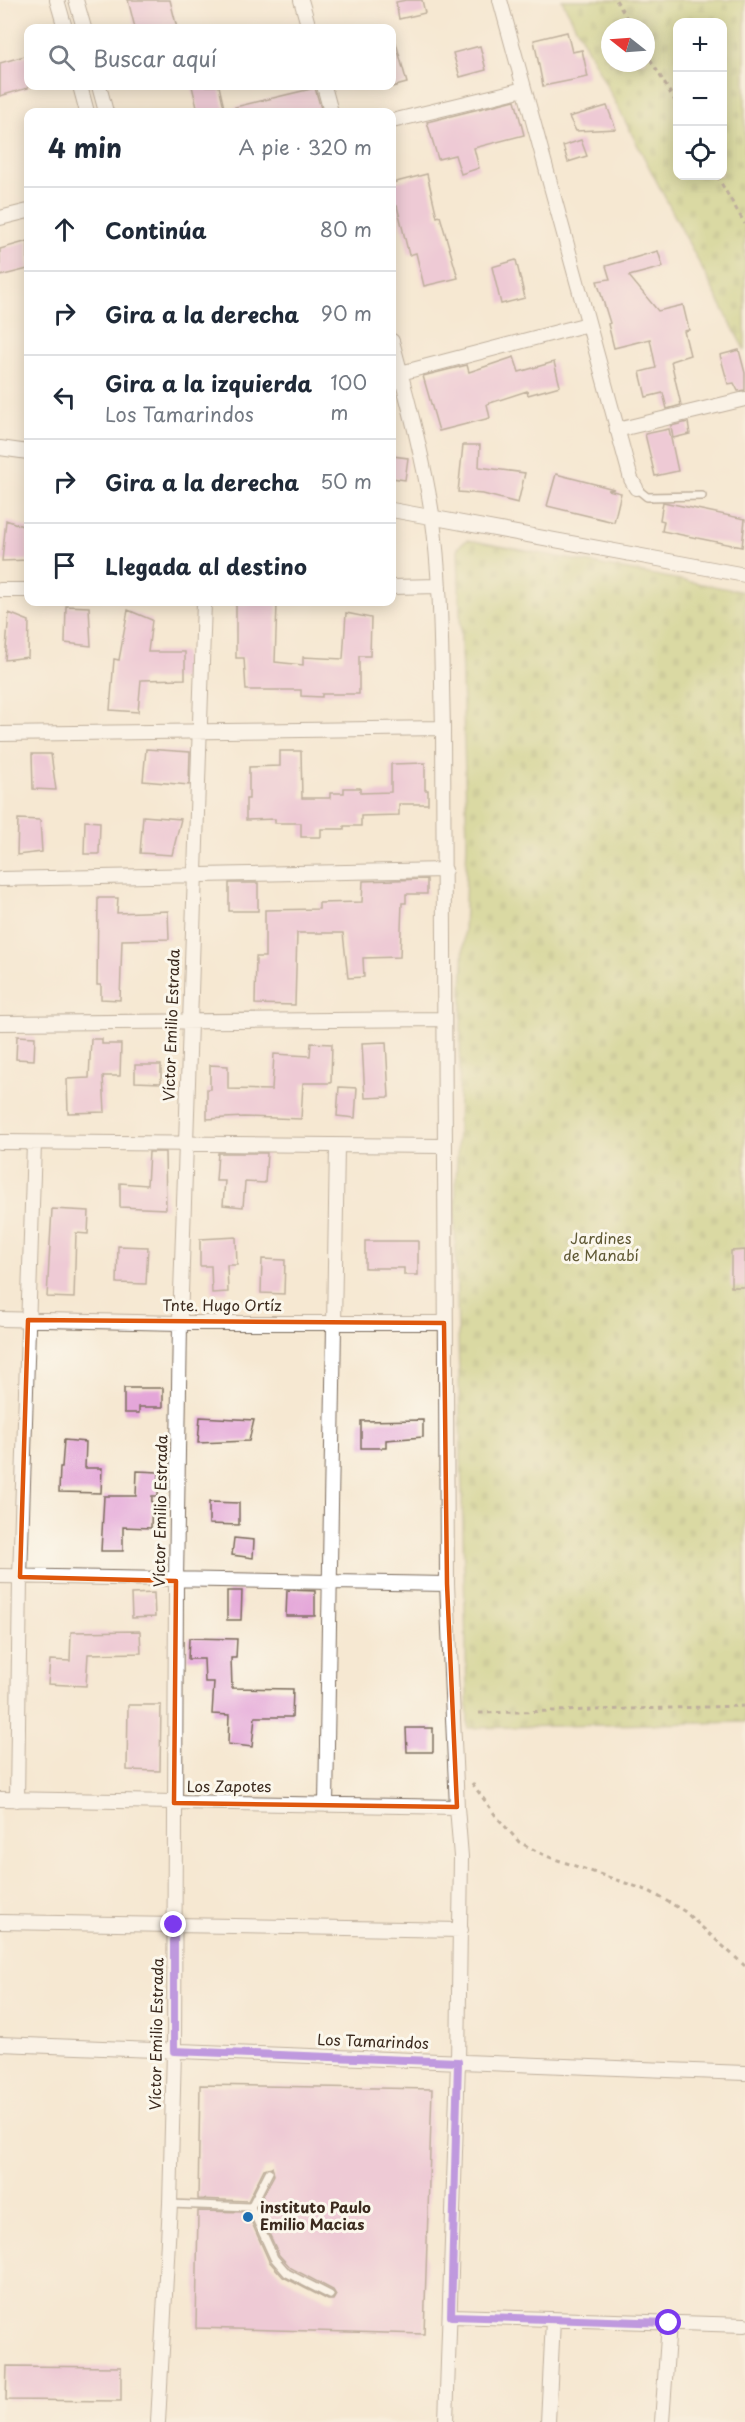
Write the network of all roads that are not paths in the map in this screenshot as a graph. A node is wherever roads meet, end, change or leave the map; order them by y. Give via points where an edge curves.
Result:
1 (57, 0) edge
2 (76, 0) edge
3 (301, 0) edge
4 (500, 0) edge
5 (64, 24) edge
6 (83, 24) edge
7 (308, 24) edge
8 (524, 89) junction
9 (81, 90) edge
10 (100, 90) edge
11 (325, 90) edge
12 (86, 108) edge
13 (105, 108) edge
14 (330, 108) edge
15 (396, 120) edge
16 (24, 212) edge
17 (0, 218) edge
18 (588, 324) junction
19 (396, 374) edge
20 (745, 399) edge
21 (617, 430) junction
22 (0, 448) edge
23 (24, 451) edge
24 (636, 488) joint
25 (702, 496) dead end
26 (396, 511) edge
27 (432, 517) junction
28 (745, 575) edge
29 (439, 586) junction
30 (396, 587) edge
31 (0, 590) edge
32 (24, 590) edge
33 (204, 606) edge
34 (443, 728) junction
35 (199, 731) junction
36 (0, 734) edge
37 (445, 870) junction
38 (193, 876) junction
39 (0, 879) edge
40 (443, 1019) junction
41 (189, 1022) junction
42 (0, 1023) edge
43 (0, 1142) edge
44 (34, 1143) junction
45 (185, 1145) junction
46 (337, 1146) junction
47 (443, 1146) junction
48 (0, 1320) edge
49 (28, 1320) junction
50 (180, 1323) junction
51 (334, 1323) junction
52 (444, 1323) junction
53 (0, 1576) edge
54 (20, 1577) junction
55 (176, 1581) junction
56 (329, 1582) junction
57 (447, 1584) junction
58 (0, 1799) edge
59 (17, 1800) junction
60 (174, 1803) junction
61 (326, 1804) junction
62 (457, 1807) junction
63 (0, 1922) edge
64 (174, 1925) junction
65 (461, 1930) junction
66 (0, 2044) edge
67 (174, 2051) junction
68 (458, 2062) junction
69 (745, 2073) edge
70 (269, 2172) dead end
71 (170, 2204) junction
72 (251, 2208) junction
73 (330, 2295) dead end
74 (451, 2316) junction
75 (553, 2320) junction
76 (669, 2323) junction
77 (745, 2325) edge
78 (158, 2422) edge
79 (446, 2422) edge
80 (548, 2422) edge
81 (662, 2422) edge

1 - 5 street
2 - 6 street
3 - 7 street
4 - 8 street
8 - 15 street
8 - 18 street
9 - 12 street
10 - 13 street
11 - 14 street
16 - 17 street
18 - 19 street
18 - 21 street
19 - 27 street via 425,471
20 - 21 street
21 - 24 street
22 - 23 street
24 - 25 lane via 647,497
26 - 27 street
27 - 28 street
27 - 29 street
29 - 30 street
29 - 34 street
31 - 32 street
33 - 35 street, Víctor Emilio Estrada
34 - 35 street
34 - 37 street
35 - 36 street
35 - 38 street, Víctor Emilio Estrada
37 - 38 street
37 - 40 street
38 - 39 street
38 - 41 street, Víctor Emilio Estrada
40 - 41 street
40 - 47 street
41 - 42 street
41 - 45 street, Víctor Emilio Estrada
43 - 44 street
44 - 45 street
44 - 49 street
45 - 46 street
45 - 50 street, Víctor Emilio Estrada
46 - 47 street
46 - 51 street
47 - 52 street
48 - 49 street, Tnte. Hugo Ortíz
49 - 50 street, Tnte. Hugo Ortíz
49 - 54 street
50 - 51 street, Tnte. Hugo Ortíz
50 - 55 street, Víctor Emilio Estrada
51 - 52 street, Tnte. Hugo Ortíz
51 - 56 street
52 - 57 street
53 - 54 street
54 - 55 street
54 - 59 street
55 - 56 street
55 - 60 street, Víctor Emilio Estrada
56 - 57 street
56 - 61 street
57 - 62 street
58 - 59 street, Los Zapotes
59 - 60 street, Los Zapotes
60 - 61 street, Los Zapotes
60 - 64 street, Víctor Emilio Estrada
61 - 62 street, Los Zapotes
62 - 65 street
63 - 64 street
64 - 65 street
64 - 67 street, Víctor Emilio Estrada
65 - 68 street
66 - 67 street, Los Tamarindos
67 - 68 street, Los Tamarindos
67 - 71 street, Víctor Emilio Estrada
68 - 69 street, Los Tamarindos
68 - 74 street
70 - 72 lane
71 - 72 lane
71 - 78 street, Víctor Emilio Estrada
72 - 73 lane via 274,2258 287,2273
74 - 75 street
74 - 79 street
75 - 76 street
75 - 80 street
76 - 77 street
76 - 81 street

